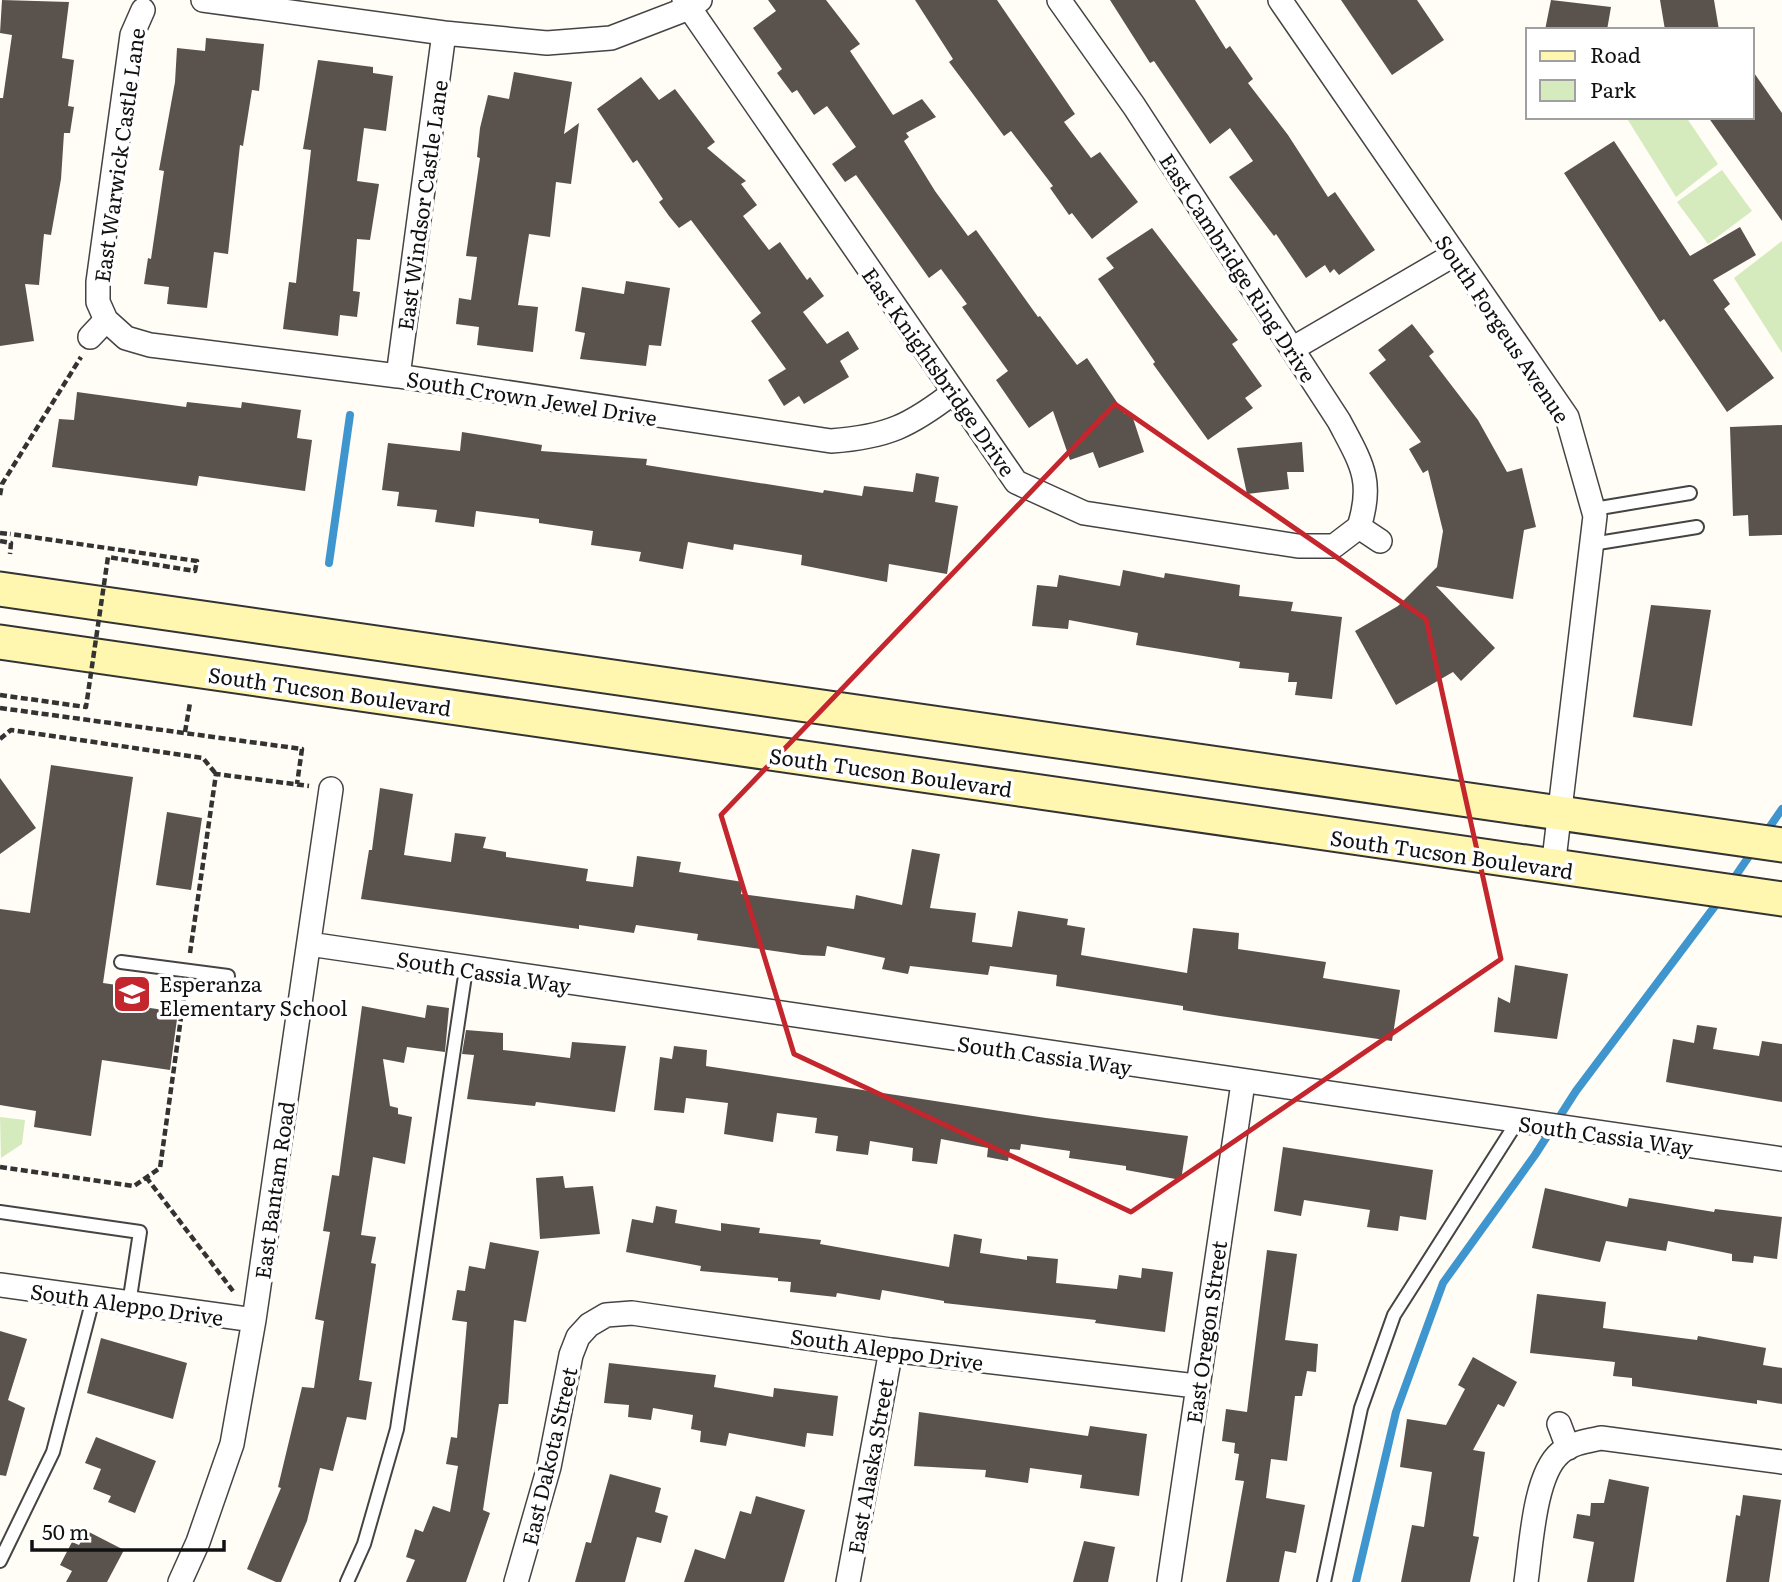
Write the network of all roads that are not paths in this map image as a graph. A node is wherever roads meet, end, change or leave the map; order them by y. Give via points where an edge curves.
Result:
1 (204, 0) edge
2 (1059, 0) edge
3 (1280, 0) edge
4 (145, 3) edge
5 (691, 3) edge
6 (444, 33) junction
7 (1455, 254) junction
8 (98, 329) joint
9 (1292, 349) junction
10 (398, 376) junction
11 (954, 392) junction
12 (1690, 493) dead end
13 (1594, 509) junction
14 (1359, 527) junction
15 (1697, 527) dead end
16 (1380, 541) dead end
17 (1592, 544) junction
18 (0, 589) edge
19 (0, 642) edge
20 (331, 789) dead end
21 (1560, 814) junction
22 (1782, 845) edge
23 (1553, 868) junction
24 (1782, 899) edge
25 (309, 944) junction
26 (121, 962) dead end
27 (466, 969) junction
28 (229, 976) dead end
29 (1242, 1083) junction
30 (1517, 1122) junction
31 (1782, 1159) edge
32 (0, 1212) edge
33 (0, 1285) edge
34 (93, 1298) junction
35 (129, 1304) junction
36 (254, 1320) junction
37 (583, 1321) joint
38 (891, 1350) junction
39 (1196, 1386) junction
40 (1559, 1424) dead end
41 (1570, 1446) junction
42 (1782, 1462) edge
43 (0, 1561) edge
44 (180, 1582) edge
45 (347, 1582) edge
46 (516, 1582) edge
47 (848, 1582) edge
48 (1169, 1582) edge
49 (1324, 1582) edge
50 (1526, 1582) edge

1 - 6 street
2 - 9 street, East Cambridge Ring Drive via 1134,106
3 - 7 street, South Forgeus Avenue
4 - 8 street, East Warwick Castle Lane via 132,36 98,282
5 - 6 street via 611,38 547,43
5 - 11 street, East Knightsbridge Drive
6 - 10 street, East Windsor Castle Lane
7 - 9 street
7 - 13 street, South Forgeus Avenue via 1567,417
8 - 10 street, South Crown Jewel Drive via 150,345
9 - 14 street, East Cambridge Ring Drive via 1339,421 1366,474 1368,496
10 - 11 street, South Crown Jewel Drive via 831,442 874,438 924,415
11 - 14 street, East Knightsbridge Drive via 1016,482 1084,513 1307,546 1334,546
12 - 13 lane
13 - 17 street, South Forgeus Avenue
14 - 16 street
15 - 17 lane
17 - 21 street, South Forgeus Avenue
18 - 21 main road
19 - 23 main road, South Tucson Boulevard
20 - 25 street, East Bantam Road
21 - 22 main road
21 - 23 street, South Forgeus Avenue
23 - 24 main road, South Tucson Boulevard
25 - 27 street, South Cassia Way
25 - 36 street, East Bantam Road
26 - 28 lane
27 - 29 street, South Cassia Way
27 - 45 lane via 397,1429
29 - 30 street, South Cassia Way
29 - 39 street, East Oregon Street
30 - 31 street, South Cassia Way
30 - 49 lane via 1394,1315 1361,1408
32 - 35 lane via 139,1232
33 - 34 street, South Aleppo Drive
34 - 35 street, South Aleppo Drive
34 - 43 lane via 53,1452
35 - 36 street, South Aleppo Drive
36 - 44 street, East Bantam Road via 232,1444
37 - 38 street, South Aleppo Drive via 632,1313
37 - 46 street, East Dakota Street
38 - 39 street, South Aleppo Drive
38 - 47 street, East Alaska Street
39 - 48 street, East Oregon Street
40 - 41 street
41 - 42 street via 1601,1438
41 - 50 street via 1549,1468 1542,1486

